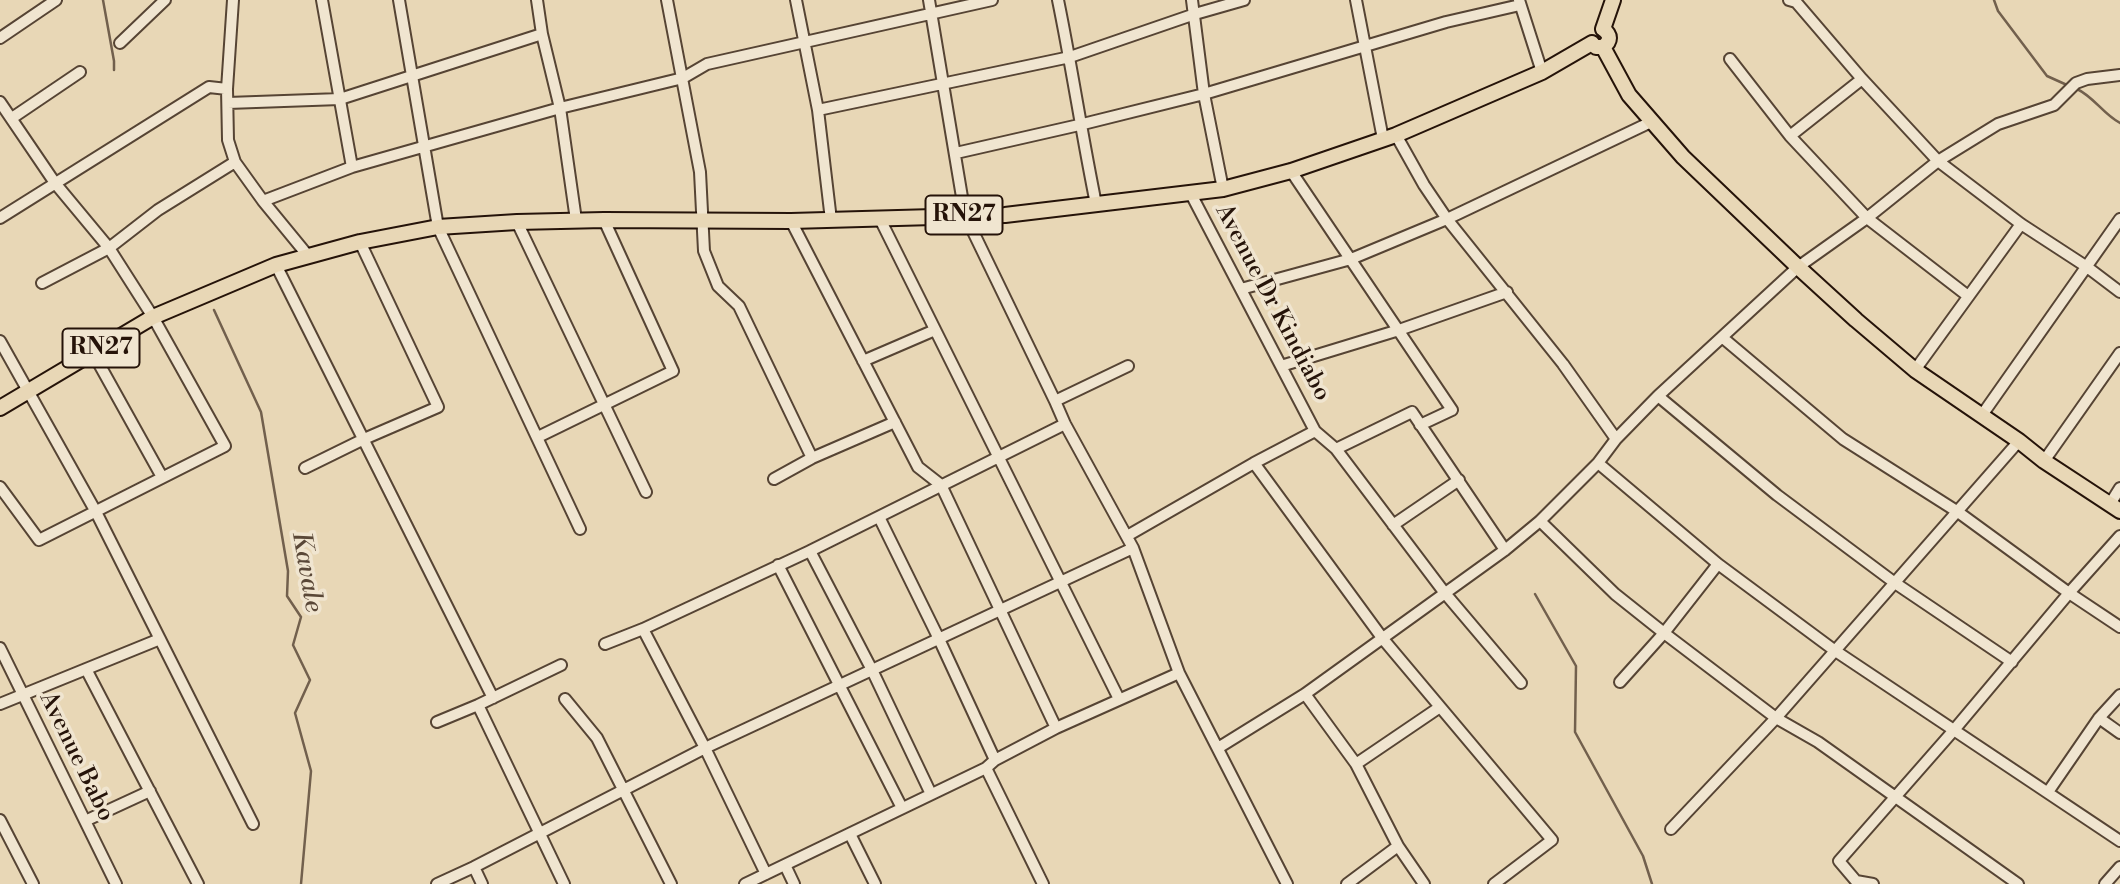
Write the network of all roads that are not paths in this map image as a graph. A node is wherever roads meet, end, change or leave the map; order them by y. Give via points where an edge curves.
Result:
1 (56, 0) edge
2 (165, 0) edge
3 (233, 0) edge
4 (322, 0) edge
5 (399, 0) edge
6 (537, 0) edge
7 (667, 0) edge
8 (796, 0) edge
9 (929, 0) edge
10 (992, 0) edge
11 (1058, 0) edge
12 (1192, 0) edge
13 (1244, 0) edge
14 (1356, 0) edge
15 (1613, 0) edge
16 (1789, 0) edge
17 (1520, 3) edge
18 (932, 14) junction
19 (1195, 14) junction
20 (542, 34) junction
21 (0, 38) edge
22 (803, 42) junction
23 (120, 43) dead end
24 (1597, 45) junction
25 (1365, 47) junction
26 (1070, 57) junction
27 (1730, 59) dead end
28 (80, 72) dead end
29 (1542, 72) junction
30 (412, 75) junction
31 (2120, 75) edge
32 (683, 78) junction
33 (1862, 79) junction
34 (944, 84) junction
35 (227, 89) junction
36 (1204, 94) junction
37 (340, 99) junction
38 (0, 102) edge
39 (228, 103) junction
40 (560, 108) junction
41 (818, 110) junction
42 (12, 118) junction
43 (1651, 122) junction
44 (1079, 125) junction
45 (1790, 136) junction
46 (1390, 137) junction
47 (425, 148) junction
48 (956, 153) junction
49 (1938, 161) junction
50 (234, 162) junction
51 (352, 167) junction
52 (1291, 171) junction
53 (55, 183) junction
54 (1223, 189) junction
55 (1191, 194) junction
56 (263, 201) junction
57 (1096, 205) junction
58 (965, 215) junction
59 (0, 218) edge
60 (1867, 218) junction
61 (701, 219) junction
62 (880, 219) junction
63 (1447, 219) junction
64 (2120, 219) edge
65 (576, 220) junction
66 (604, 220) junction
67 (831, 220) junction
68 (791, 221) junction
69 (517, 222) junction
70 (2021, 224) junction
71 (438, 227) junction
72 (360, 242) junction
73 (109, 248) junction
74 (309, 257) junction
75 (1351, 259) junction
76 (276, 265) junction
77 (1798, 267) junction
78 (2087, 267) junction
79 (42, 283) dead end
80 (1241, 289) junction
81 (1507, 292) junction
82 (2120, 292) edge
83 (1968, 296) junction
84 (153, 317) junction
85 (935, 330) junction
86 (1399, 330) junction
87 (1723, 338) junction
88 (0, 341) edge
89 (93, 353) junction
90 (2120, 354) edge
91 (863, 361) junction
92 (1128, 366) dead end
93 (1281, 366) junction
94 (1915, 370) junction
95 (29, 391) junction
96 (1658, 396) junction
97 (1055, 401) junction
98 (605, 405) junction
99 (0, 408) edge
100 (1982, 415) junction
101 (895, 422) junction
102 (1065, 424) junction
103 (1420, 425) junction
104 (1315, 431) junction
105 (538, 437) junction
106 (363, 439) junction
107 (1616, 439) junction
108 (2019, 441) junction
109 (1336, 449) junction
110 (999, 456) junction
111 (812, 458) junction
112 (2044, 461) junction
113 (1254, 463) junction
114 (1598, 463) junction
115 (305, 467) dead end
116 (162, 477) junction
117 (774, 479) dead end
118 (1459, 480) junction
119 (941, 485) junction
120 (0, 487) edge
121 (2120, 488) edge
122 (646, 492) dead end
123 (2115, 507) edge
124 (96, 512) junction
125 (1958, 512) junction
126 (878, 517) junction
127 (1540, 521) junction
128 (1394, 525) junction
129 (580, 529) dead end
130 (1127, 536) junction
131 (2120, 536) edge
132 (1133, 548) junction
133 (1505, 550) junction
134 (810, 551) junction
135 (1718, 564) junction
136 (778, 565) junction
137 (1060, 582) junction
138 (1895, 583) junction
139 (1444, 592) junction
140 (2069, 593) junction
141 (1000, 610) junction
142 (2120, 627) edge
143 (643, 629) junction
144 (1664, 633) junction
145 (160, 639) junction
146 (939, 639) junction
147 (1383, 639) junction
148 (605, 644) dead end
149 (0, 648) edge
150 (1834, 650) junction
151 (2012, 662) junction
152 (561, 665) dead end
153 (86, 669) junction
154 (872, 670) junction
155 (1179, 673) junction
156 (1620, 682) dead end
157 (1521, 683) dead end
158 (839, 686) junction
159 (1305, 694) junction
160 (22, 695) junction
161 (2120, 695) edge
162 (494, 698) junction
163 (565, 699) dead end
164 (1119, 699) junction
165 (0, 704) edge
166 (478, 705) junction
167 (1440, 707) junction
168 (1776, 718) junction
169 (2099, 718) junction
170 (437, 722) dead end
171 (1055, 728) junction
172 (1954, 730) junction
173 (2120, 733) edge
174 (705, 748) junction
175 (1218, 748) junction
176 (990, 764) junction
177 (1356, 764) junction
178 (623, 790) junction
179 (150, 791) junction
180 (2048, 792) junction
181 (931, 794) junction
182 (1894, 797) junction
183 (902, 808) junction
184 (0, 820) edge
185 (85, 821) junction
186 (253, 824) dead end
187 (1671, 829) dead end
188 (541, 833) junction
189 (850, 834) junction
190 (2120, 841) edge
191 (1398, 846) junction
192 (785, 865) junction
193 (474, 867) junction
194 (2120, 867) edge
195 (766, 874) junction
196 (33, 884) edge
197 (116, 884) edge
198 (198, 884) edge
199 (437, 884) edge
200 (482, 884) edge
201 (564, 884) edge
202 (671, 884) edge
203 (745, 884) edge
204 (794, 884) edge
205 (875, 884) edge
206 (1043, 884) edge
207 (1287, 884) edge
208 (1347, 884) edge
209 (1424, 884) edge
210 (1494, 884) edge
211 (1873, 884) edge
212 (2018, 884) edge
213 (2105, 884) edge

1 - 21 street
2 - 23 street
3 - 35 street
4 - 37 street
5 - 30 street
6 - 20 street
7 - 32 street
8 - 22 street
9 - 18 street
10 - 18 street
11 - 26 street
12 - 19 street
13 - 19 street
14 - 25 street
15 - 24 main road, RN27 via 1603,29 1592,32 1590,38
16 - 33 street via 1796,2
17 - 25 street
17 - 29 street
18 - 22 street
18 - 34 street
19 - 26 street
19 - 36 street
20 - 30 street
20 - 40 street
22 - 32 street via 707,65
22 - 41 street
24 - 29 main road, RN27
24 - 43 main road
25 - 36 street
25 - 46 street
26 - 34 street
26 - 44 street
27 - 45 street
28 - 42 street
29 - 46 main road, RN27
30 - 37 street
30 - 47 street
31 - 49 street via 2076,83 2054,105 1998,124
32 - 40 street
32 - 61 street via 700,172
33 - 45 street
33 - 49 street
34 - 41 street
34 - 48 street
35 - 39 street
35 - 53 street via 209,87
36 - 44 street
36 - 54 street
37 - 39 street
37 - 51 street
38 - 42 street
39 - 50 street via 228,140
40 - 47 street
40 - 65 street
41 - 67 street
42 - 53 street
43 - 63 street
43 - 77 main road
44 - 48 street
44 - 57 street
45 - 60 street
46 - 52 main road, RN27
46 - 63 street
47 - 51 street
47 - 71 street
48 - 58 street
49 - 60 street
49 - 70 street
50 - 56 street
50 - 73 street via 158,210
51 - 56 street
52 - 54 main road, RN27
52 - 75 street
53 - 59 street
53 - 73 street
54 - 55 main road, RN27
55 - 57 main road, RN27
55 - 80 street, Avenue Dr Kindiabo
56 - 74 street
57 - 58 main road, RN27
58 - 62 main road, RN27
58 - 97 street
60 - 77 street
60 - 83 street
61 - 66 main road, RN27
61 - 68 main road, RN27
61 - 111 street via 704,251 718,286 739,306
62 - 67 main road, RN27
62 - 85 street
63 - 75 street
63 - 81 street
64 - 78 street
65 - 66 main road, RN27
65 - 69 main road, RN27
66 - 98 street via 673,371
67 - 68 main road, RN27
68 - 91 street
69 - 71 main road, RN27
69 - 98 street
70 - 78 street
70 - 83 street
71 - 72 main road, RN27
71 - 105 street
72 - 74 main road, RN27
72 - 106 street via 438,407
73 - 79 street
73 - 84 street
74 - 76 main road, RN27
75 - 80 street
75 - 86 street
76 - 84 main road, RN27
76 - 106 street
77 - 87 street
77 - 94 main road
78 - 82 street
78 - 100 street
80 - 93 street, Avenue Dr Kindiabo
81 - 86 street
81 - 107 street
83 - 94 street
84 - 89 main road, RN27
84 - 116 street via 225,446
85 - 91 street
85 - 110 street
86 - 93 street
86 - 103 street via 1452,410
87 - 96 street
87 - 125 street via 1843,439
88 - 95 street
89 - 95 main road, RN27
89 - 116 street
90 - 112 street
91 - 101 street
92 - 97 street
93 - 104 street, Avenue Dr Kindiabo
94 - 100 main road
95 - 99 main road, RN27
95 - 124 street
96 - 107 street
96 - 138 street via 1777,495
97 - 102 street
98 - 105 street
98 - 122 street
100 - 108 main road
101 - 111 street
101 - 119 street via 918,467
102 - 110 street
102 - 130 street
103 - 109 street via 1412,412
103 - 118 street
104 - 109 street
104 - 113 street
105 - 129 street
106 - 115 street
106 - 162 street
107 - 114 street
108 - 112 main road
108 - 125 street
109 - 128 street
110 - 119 street
110 - 137 street
111 - 117 street
112 - 123 main road
113 - 130 street
113 - 147 street
114 - 127 street
114 - 135 street
116 - 124 street
118 - 128 street
118 - 133 street
119 - 126 street
119 - 141 street
120 - 124 street via 39,540
121 - 123 street
124 - 145 street
125 - 138 street
125 - 140 street
126 - 134 street
126 - 146 street
127 - 133 street
127 - 144 street via 1615,594
128 - 139 street
130 - 132 street
131 - 140 street
132 - 137 street
132 - 155 street
133 - 139 street
134 - 136 street
134 - 154 street
135 - 144 street
135 - 150 street
136 - 143 street
136 - 158 street
137 - 141 street
137 - 164 street
138 - 150 street
138 - 151 street
139 - 147 street
139 - 157 street
140 - 142 street
140 - 151 street
141 - 146 street
141 - 171 street
143 - 148 street
143 - 174 street
144 - 156 street
144 - 168 street
145 - 153 street
145 - 186 street
146 - 154 street
146 - 176 street
147 - 159 street
147 - 167 street
149 - 160 street, Avenue Babo
150 - 168 street
150 - 172 street
151 - 172 street
152 - 162 street
153 - 160 street
153 - 179 street
154 - 158 street
154 - 181 street
155 - 164 street
155 - 175 street
158 - 174 street
158 - 183 street
159 - 175 street
159 - 177 street
160 - 165 street
160 - 185 street, Avenue Babo
161 - 169 street
162 - 166 street
163 - 178 street via 597,738
164 - 171 street
166 - 170 street
166 - 188 street
167 - 177 street
167 - 210 street via 1552,840
168 - 182 street
168 - 187 street
169 - 173 street
169 - 180 street
171 - 176 street
172 - 180 street
172 - 182 street
174 - 178 street
174 - 195 street
175 - 207 street
176 - 181 street
176 - 206 street
177 - 191 street
178 - 188 street
178 - 202 street
179 - 185 street
179 - 198 street
180 - 190 street
181 - 183 street
182 - 211 street via 1839,861 1856,881
182 - 212 street
183 - 189 street
184 - 196 street
185 - 197 street, Avenue Babo
188 - 193 street
188 - 201 street
189 - 192 street
189 - 205 street
191 - 208 street
191 - 209 street
192 - 195 street
192 - 204 street
193 - 199 street
193 - 200 street
194 - 213 street
195 - 203 street

